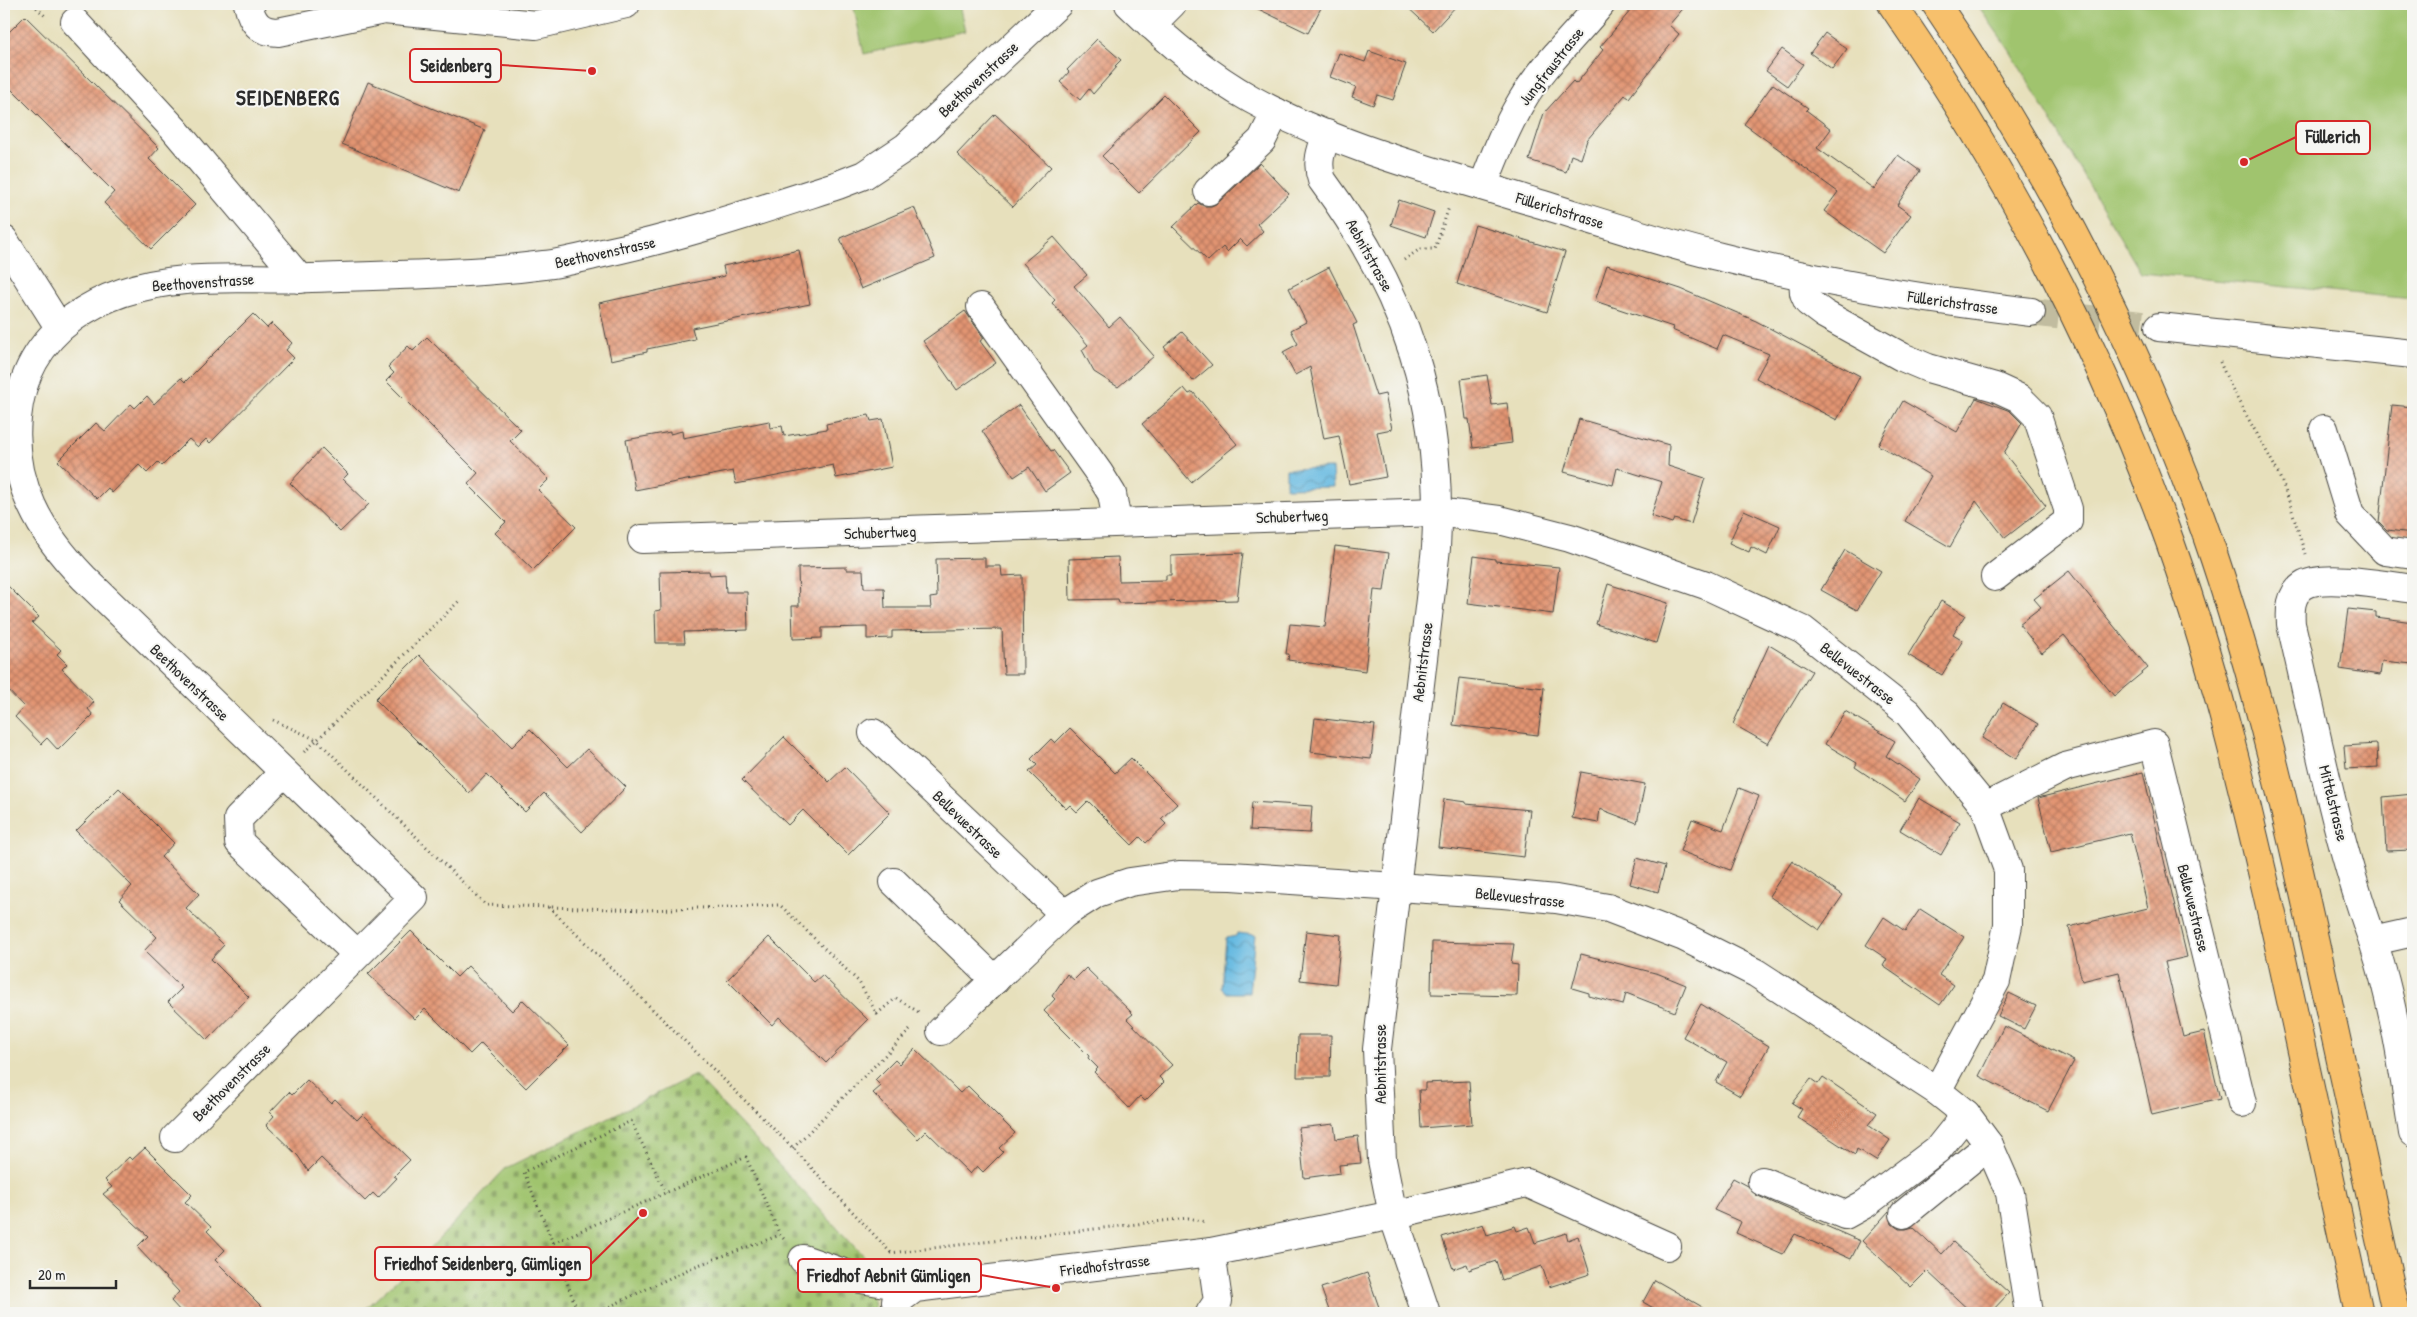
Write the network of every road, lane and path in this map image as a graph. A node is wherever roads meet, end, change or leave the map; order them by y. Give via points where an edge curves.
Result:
1 (248, 4) edge
2 (626, 4) edge
3 (1058, 4) edge
4 (1129, 4) edge
5 (1172, 4) edge
6 (1601, 4) edge
7 (1892, 4) edge
8 (1936, 4) edge
9 (74, 22) dead end
10 (1151, 25) junction
11 (1276, 112) junction
12 (1326, 134) junction
13 (1452, 176) junction
14 (1483, 186) junction
15 (1208, 191) dead end
16 (4, 240) edge
17 (1397, 265) dead end
18 (1803, 277) junction
19 (300, 278) junction
20 (981, 307) dead end
21 (2031, 312) tunnel mouth
22 (60, 327) junction
23 (2159, 327) tunnel mouth
24 (2413, 354) edge
25 (2218, 357) dead end
26 (2324, 429) dead end
27 (12, 469) edge
28 (1437, 512) junction
29 (1117, 522) junction
30 (642, 539) dead end
31 (2413, 554) edge
32 (1995, 577) dead end
33 (2313, 581) junction
34 (2413, 589) edge
35 (461, 599) dead end
36 (873, 733) dead end
37 (317, 740) junction
38 (283, 773) junction
39 (1985, 807) junction
40 (894, 882) dead end
41 (1395, 887) junction
42 (549, 907) junction
43 (1064, 914) junction
44 (2413, 932) edge
45 (2373, 941) junction
46 (357, 954) junction
47 (995, 980) junction
48 (933, 1023) junction
49 (1937, 1091) junction
50 (2242, 1103) dead end
51 (1966, 1114) junction
52 (2413, 1133) edge
53 (175, 1138) dead end
54 (1988, 1145) junction
55 (793, 1148) junction
56 (1762, 1181) dead end
57 (666, 1193) junction
58 (1904, 1214) dead end
59 (1393, 1215) junction
60 (1214, 1224) dead end
61 (553, 1244) junction
62 (1667, 1246) dead end
63 (890, 1252) junction
64 (1211, 1252) junction
65 (803, 1259) dead end
66 (915, 1288) junction
67 (578, 1313) edge
68 (596, 1313) edge
69 (898, 1313) edge
70 (1210, 1313) edge
71 (1426, 1313) edge
72 (2029, 1313) edge
73 (2359, 1313) edge
74 (2396, 1313) edge

1 - 2 street via 254,22 267,32 384,10 536,25
3 - 19 street, Beethovenstrasse via 906,147 864,175 838,185 659,241 549,265 484,272
4 - 10 street, Füllerichstrasse
5 - 10 street
6 - 14 street, Jungfraustrasse via 1521,101 1495,152
7 - 73 highway via 1961,108 2039,242 2106,382 2163,523 2208,661 2249,818
8 - 74 highway via 1998,100 2076,236 2139,366 2198,510 2246,661 2280,792
9 - 19 street via 174,130
10 - 11 street, Füllerichstrasse via 1202,67
11 - 12 street, Füllerichstrasse
11 - 15 street via 1262,140
12 - 13 street, Füllerichstrasse
12 - 28 street, Aebnitstrasse via 1319,159 1322,180 1382,273 1421,374 1434,448
13 - 14 street, Füllerichstrasse
13 - 17 path via 1448,189 1453,195 1435,249 1420,249
14 - 18 street, Füllerichstrasse via 1692,249
16 - 22 street
18 - 21 street, Füllerichstrasse via 1953,303
18 - 32 street via 1808,302 1824,314 1902,357 2019,398 2037,416 2068,509 2068,521
19 - 22 street, Beethovenstrasse via 184,280 147,285 90,306
20 - 29 street via 1100,473 1112,494
22 - 27 street, Beethovenstrasse via 42,348 29,371 19,400
23 - 24 street
25 - 33 path via 2276,469
26 - 31 street via 2350,514 2385,551
27 - 38 street, Beethovenstrasse via 37,518 66,560
28 - 29 street, Schubertweg
28 - 39 street, Bellevuestrasse via 1499,520 1570,538 1706,585 1803,630 1908,713
28 - 41 street, Aebnitstrasse via 1436,548
29 - 30 street, Schubertweg
33 - 34 street via 2332,580
33 - 45 street, Mittelstrasse via 2294,595 2290,607 2291,624 2357,893
35 - 37 path
36 - 43 street, Bellevuestrasse
37 - 38 path
37 - 42 path via 486,905
38 - 46 street via 238,819 240,842
38 - 46 street, Beethovenstrasse via 414,898
39 - 49 street, Bellevuestrasse via 2008,870 2008,925 1996,981
39 - 50 street, Bellevuestrasse via 2065,767 2154,744
40 - 47 street
41 - 43 street, Bellevuestrasse via 1179,875 1130,882 1097,893
41 - 49 street, Bellevuestrasse via 1556,899 1608,908 1684,937 1756,973
41 - 59 street, Aebnitstrasse via 1377,1049 1382,1160
42 - 48 path via 646,910 780,905 859,982 877,1014 896,998
42 - 55 path
43 - 47 street, Bellevuestrasse
44 - 45 street
45 - 52 street, Mittelstrasse via 2390,996
46 - 53 street, Beethovenstrasse
47 - 48 street, Bellevuestrasse
48 - 55 path
49 - 51 street, Bellevuestrasse
51 - 54 street, Bellevuestrasse
51 - 56 street via 1938,1149 1865,1204 1845,1215
54 - 58 street
54 - 72 street, Bellevuestrasse via 2010,1193
55 - 63 path
57 - 61 path
57 - 61 path via 631,1121 524,1172
57 - 68 path via 746,1157 780,1235 693,1267
59 - 62 street via 1527,1183
59 - 64 street, Friedhofstrasse
59 - 71 street, Aebnitstrasse
60 - 63 path via 1188,1218
61 - 67 path
63 - 66 path
64 - 66 street, Friedhofstrasse
64 - 70 street via 1218,1301
65 - 66 street, Friedhofstrasse via 860,1279
66 - 69 street via 896,1302

